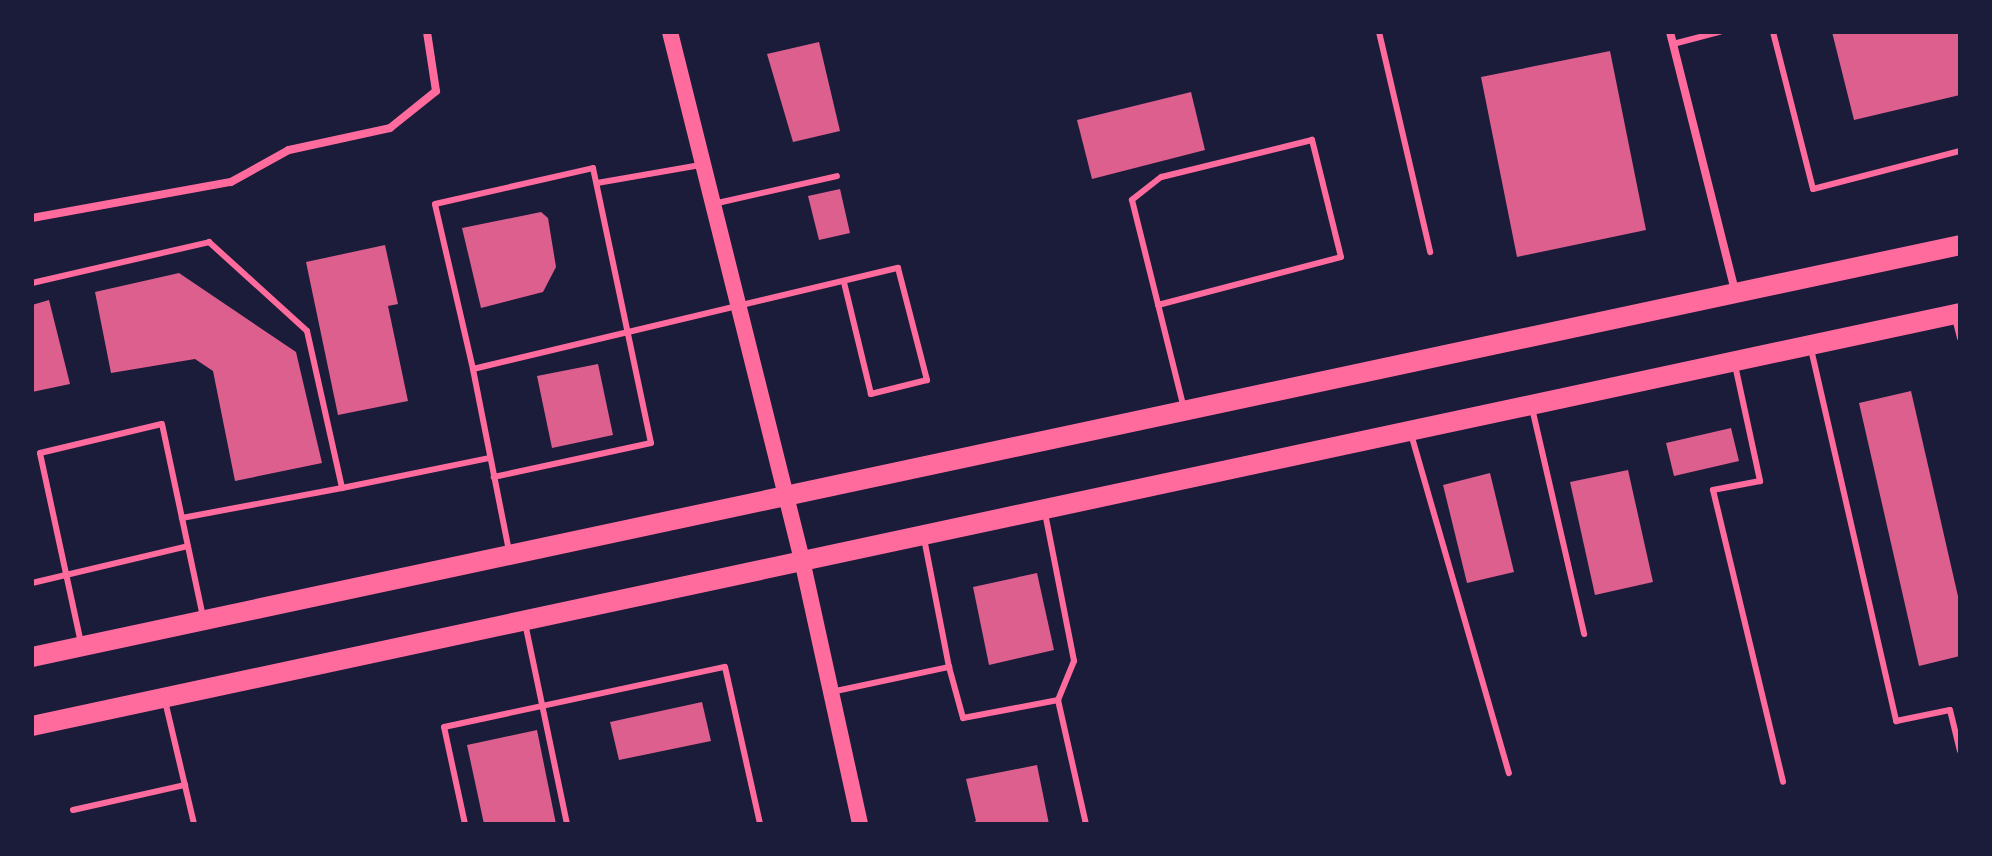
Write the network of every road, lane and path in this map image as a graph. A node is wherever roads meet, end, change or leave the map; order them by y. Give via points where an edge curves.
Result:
1 (427, 32) edge
2 (670, 32) edge
3 (1379, 32) edge
4 (1670, 32) edge
5 (1719, 32) edge
6 (1773, 32) edge
7 (1673, 44) junction
8 (1960, 151) edge
9 (703, 164) junction
10 (837, 176) dead end
11 (597, 183) junction
12 (713, 204) junction
13 (32, 218) edge
14 (1960, 245) edge
15 (1430, 252) dead end
16 (844, 282) junction
17 (32, 283) edge
18 (1736, 293) junction
19 (1158, 305) junction
20 (740, 309) junction
21 (1957, 314) edge
22 (628, 334) junction
23 (1960, 338) edge
24 (1810, 345) junction
25 (1734, 361) junction
26 (473, 369) junction
27 (1532, 404) junction
28 (1184, 410) junction
29 (1410, 431) junction
30 (490, 458) junction
31 (494, 477) junction
32 (342, 488) junction
33 (786, 495) junction
34 (1044, 509) junction
35 (182, 518) junction
36 (923, 534) junction
37 (188, 546) junction
38 (510, 555) junction
39 (802, 560) junction
40 (66, 575) junction
41 (32, 583) edge
42 (204, 620) junction
43 (524, 620) junction
44 (1584, 634) dead end
45 (82, 646) junction
46 (32, 657) edge
47 (949, 667) junction
48 (831, 693) junction
49 (165, 697) junction
50 (1058, 700) junction
51 (541, 706) junction
52 (32, 726) edge
53 (1960, 751) edge
54 (1509, 773) dead end
55 (1783, 782) dead end
56 (185, 785) junction
57 (73, 810) dead end
58 (194, 824) edge
59 (465, 824) edge
60 (567, 824) edge
61 (760, 824) edge
62 (860, 824) edge
63 (1086, 824) edge

1 - 13 street via 436,91 390,128 289,150 231,182
2 - 9 main road
3 - 15 lane
4 - 7 street
5 - 7 lane
6 - 8 lane via 1813,189
7 - 18 street
9 - 11 lane
9 - 12 main road
10 - 12 lane
11 - 22 lane
11 - 26 lane via 593,168 435,204
12 - 20 main road
14 - 18 main road
16 - 16 lane via 898,268 927,380 871,394
16 - 20 lane
17 - 32 lane via 209,242 307,331
18 - 28 main road
19 - 19 lane via 1341,257 1312,140 1161,177 1132,200
19 - 28 lane
20 - 22 lane
20 - 33 main road
21 - 23 lane
21 - 24 main road
22 - 26 lane
22 - 31 lane via 651,443
24 - 25 main road
24 - 53 lane via 1896,721 1950,710
25 - 27 main road
25 - 55 lane via 1760,481 1713,490
26 - 30 lane
27 - 29 main road
27 - 44 lane
28 - 33 main road
29 - 34 main road
29 - 54 lane
30 - 31 lane
30 - 32 lane
31 - 38 lane
32 - 35 lane
33 - 38 main road
33 - 39 main road
34 - 36 main road
34 - 50 lane via 1074,661
35 - 37 lane
35 - 40 lane via 162,424 40,453
36 - 39 main road
36 - 47 lane
37 - 40 lane
37 - 42 lane
38 - 42 main road
39 - 43 main road
39 - 48 main road
40 - 41 lane
40 - 45 lane
42 - 45 main road
43 - 49 main road
43 - 51 lane
45 - 46 main road
47 - 48 lane
47 - 50 lane via 963,718
48 - 62 main road
49 - 52 main road
49 - 56 lane
50 - 63 lane
51 - 59 lane via 444,727
51 - 60 lane
51 - 61 lane via 725,667
56 - 57 lane
56 - 58 lane

